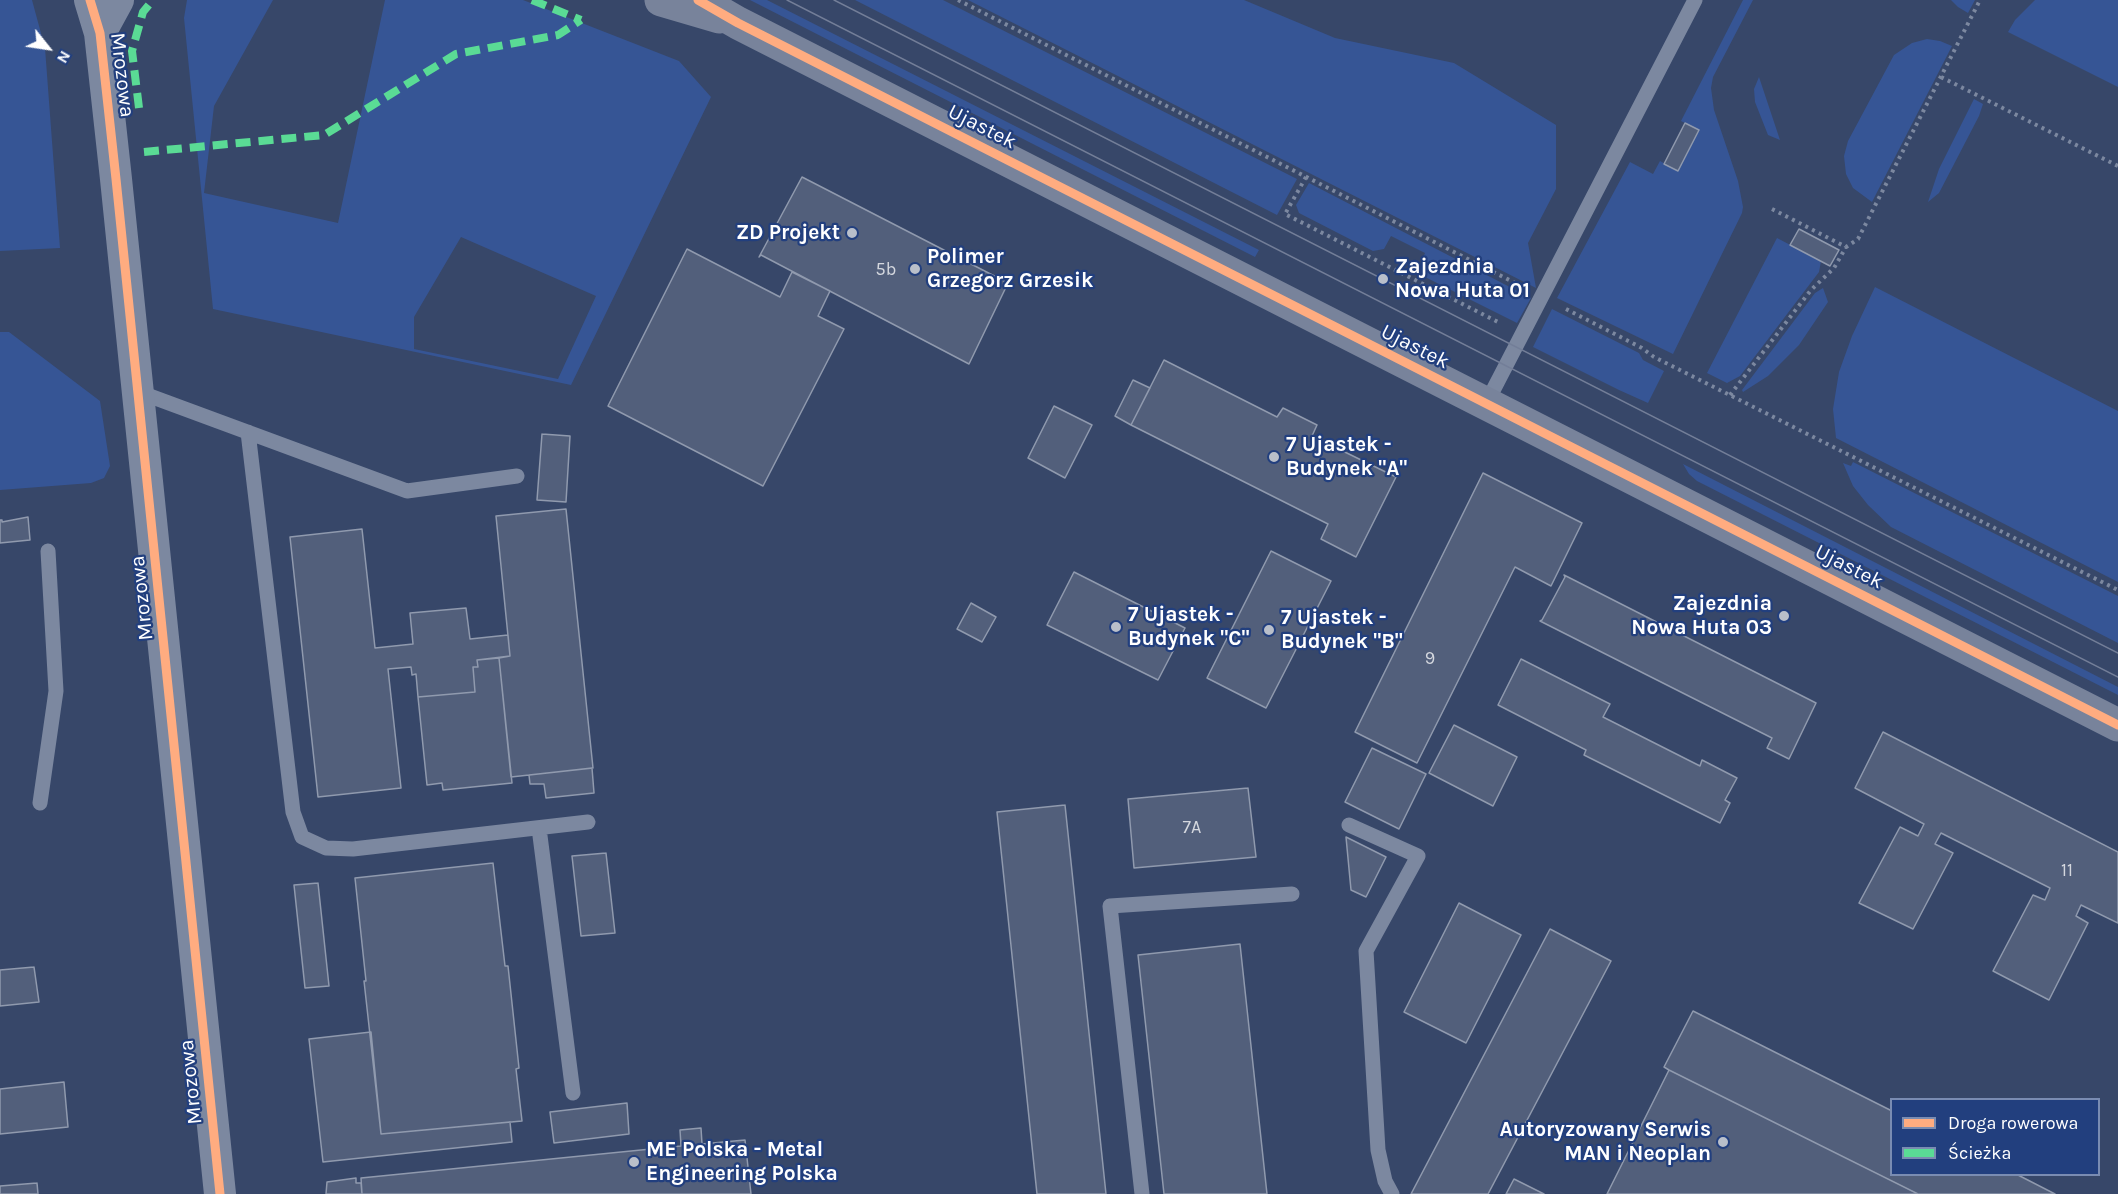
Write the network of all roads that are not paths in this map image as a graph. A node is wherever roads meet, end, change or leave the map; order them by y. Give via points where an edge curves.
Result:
1 (90, 0) edge
2 (118, 0) edge
3 (661, 0) edge
4 (698, 0) edge
5 (1695, 0) edge
6 (738, 23) junction
7 (99, 33) junction
8 (139, 392) junction
9 (1486, 404) junction
10 (249, 432) junction
11 (517, 476) dead end
12 (48, 551) dead end
13 (2118, 724) edge
14 (40, 803) dead end
15 (588, 822) dead end
16 (1349, 825) dead end
17 (539, 828) junction
18 (1292, 894) dead end
19 (573, 1093) dead end
20 (220, 1194) edge
21 (1142, 1194) edge
22 (1392, 1194) edge

1 - 7 street, Mrozowa
2 - 7 street, Mrozowa
3 - 6 street, Ujastek
4 - 6 street, Ujastek
5 - 9 lane
6 - 9 street, Ujastek
7 - 8 street, Mrozowa
8 - 10 lane
8 - 20 street, Mrozowa
9 - 13 street, Ujastek
10 - 11 lane via 407,491
10 - 17 lane via 293,812 302,837 326,848 353,849
12 - 14 lane via 56,691
15 - 17 lane
16 - 22 lane via 1418,856 1366,951 1378,1150
17 - 19 lane
18 - 21 lane via 1110,906

